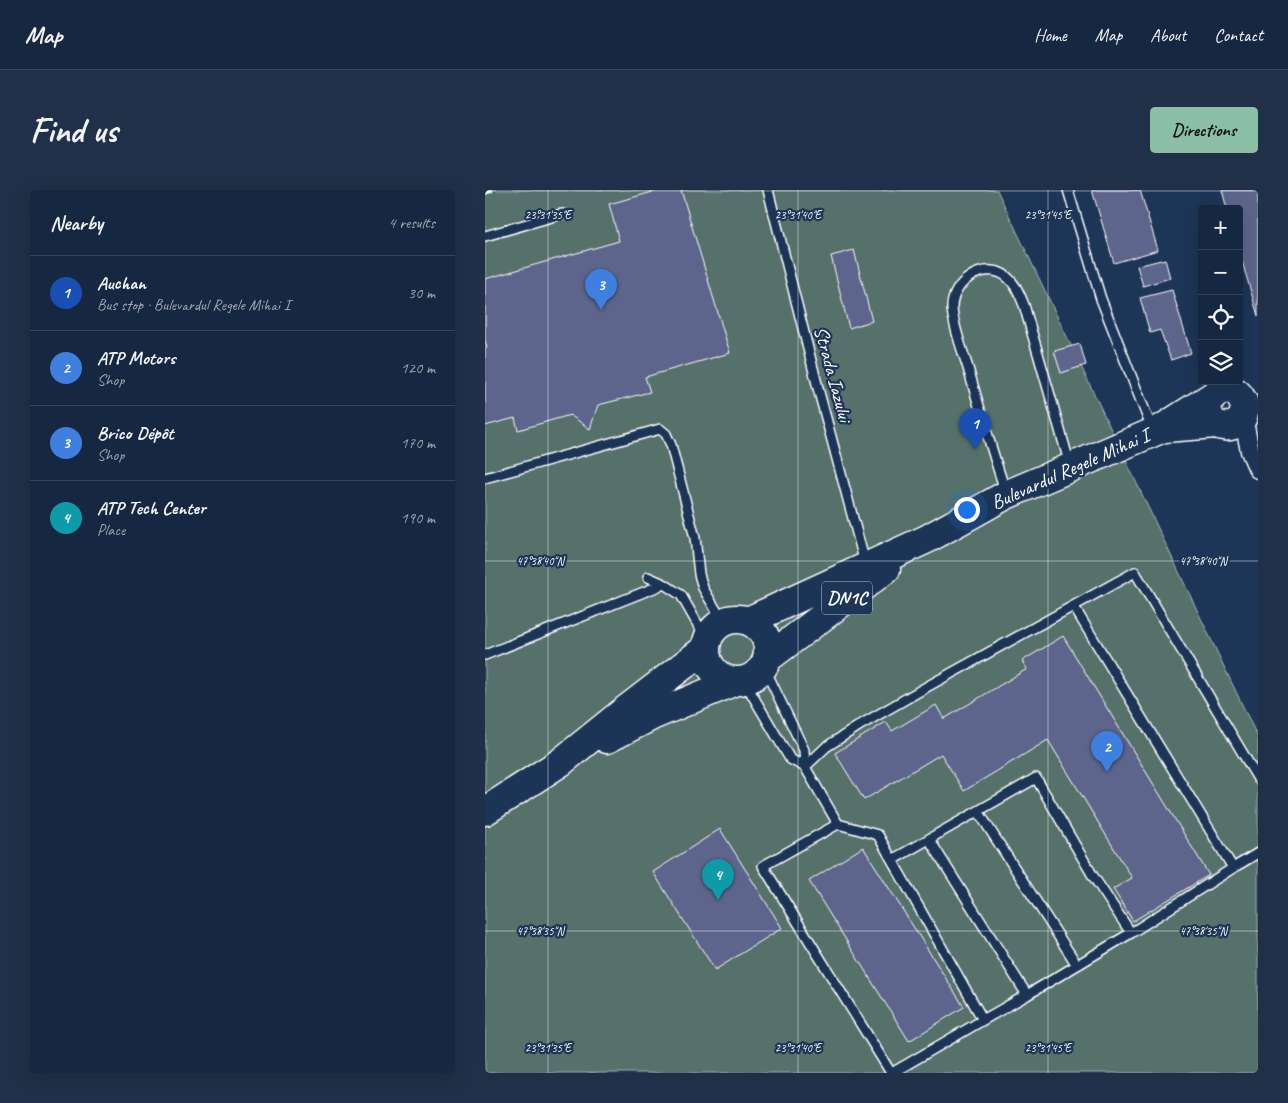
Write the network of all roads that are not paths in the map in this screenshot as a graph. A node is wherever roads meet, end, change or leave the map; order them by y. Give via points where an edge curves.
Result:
1 (769, 190) edge
2 (1068, 190) edge
3 (562, 214) dead end
4 (485, 236) edge
5 (1258, 384) edge
6 (1232, 410) edge
7 (1157, 430) junction
8 (1071, 468) junction
9 (1258, 469) edge
10 (485, 478) edge
11 (1006, 495) junction
12 (927, 538) junction
13 (866, 566) junction
14 (648, 577) dead end
15 (664, 584) junction
16 (1074, 607) junction
17 (723, 631) junction
18 (485, 655) edge
19 (752, 672) junction
20 (561, 762) junction
21 (805, 767) junction
22 (1257, 776) edge
23 (485, 811) edge
24 (978, 811) junction
25 (838, 824) junction
26 (929, 839) junction
27 (1258, 853) edge
28 (893, 860) junction
29 (1233, 868) junction
30 (1131, 934) junction
31 (1077, 965) junction
32 (1027, 995) junction
33 (983, 1020) junction
34 (892, 1073) edge

1 - 13 lane, Strada Iazului
2 - 7 lane via 1101,299
3 - 4 lane
5 - 6 main road, Bulevardul Regele Mihai I / DN1C
6 - 7 main road, Bulevardul Regele Mihai I / DN1C
6 - 9 street
7 - 8 main road, Bulevardul Regele Mihai I / DN1C
8 - 11 main road, Bulevardul Regele Mihai I / DN1C
8 - 11 lane via 1016,285 1004,275 994,272 973,275 955,294 952,308
10 - 17 lane via 660,429 671,445 695,538 703,588 716,610
11 - 12 main road, Bulevardul Regele Mihai I / DN1C
12 - 13 main road, Bulevardul Regele Mihai I / DN1C
12 - 19 main road, Bulevardul Regele Mihai I / DN1C
13 - 17 main road, Bulevardul Regele Mihai I / DN1C
14 - 15 lane
15 - 17 lane via 681,595 698,625
15 - 18 lane
16 - 21 lane via 825,746
16 - 22 lane via 1135,572
16 - 29 lane
17 - 19 main road via 706,658 710,666 724,679
17 - 19 main road via 756,625 763,632 769,649
17 - 20 main road, Bulevardul Regele Mihai I / DN1C
19 - 20 main road, Bulevardul Regele Mihai I / DN1C via 654,715
19 - 21 lane via 804,750
19 - 21 lane via 789,759
20 - 23 main road, Bulevardul Regele Mihai I / DN1C
21 - 25 lane
24 - 26 lane
24 - 30 lane via 1036,778
24 - 31 lane
25 - 28 lane via 878,836
25 - 34 lane via 763,866
26 - 28 lane
26 - 32 lane
27 - 29 lane
28 - 33 lane
29 - 30 lane
30 - 31 lane
31 - 32 lane
32 - 33 lane
33 - 34 lane

